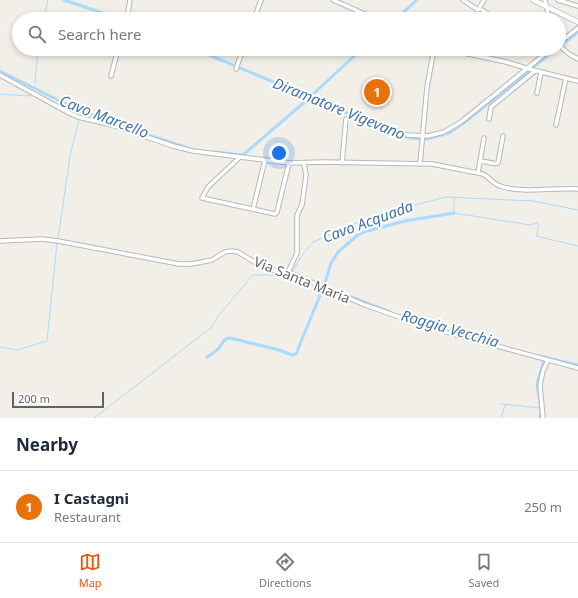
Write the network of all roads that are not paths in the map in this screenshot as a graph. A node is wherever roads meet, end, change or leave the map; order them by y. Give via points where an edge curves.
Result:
1 (130, 0) edge
2 (261, 0) edge
3 (333, 0) edge
4 (463, 0) edge
5 (484, 0) edge
6 (533, 0) edge
7 (545, 0) edge
8 (558, 0) edge
9 (546, 6) junction
10 (578, 6) edge
11 (482, 10) dead end
12 (127, 12) edge
13 (257, 12) edge
14 (360, 12) edge
15 (485, 12) edge
16 (547, 12) edge
17 (558, 12) edge
18 (566, 16) edge
19 (578, 22) edge
20 (578, 28) edge
21 (566, 39) edge
22 (566, 50) edge
23 (116, 56) edge
24 (241, 56) edge
25 (433, 56) edge
26 (478, 56) edge
27 (545, 56) edge
28 (578, 59) edge
29 (236, 69) dead end
30 (531, 70) junction
31 (541, 72) junction
32 (0, 74) edge
33 (111, 76) dead end
34 (566, 78) junction
35 (578, 81) edge
36 (538, 93) dead end
37 (366, 118) dead end
38 (346, 119) dead end
39 (489, 119) dead end
40 (556, 125) dead end
41 (503, 136) dead end
42 (422, 138) junction
43 (484, 138) dead end
44 (240, 157) junction
45 (265, 160) junction
46 (480, 162) junction
47 (342, 163) junction
48 (289, 164) junction
49 (304, 164) junction
50 (420, 164) junction
51 (478, 172) junction
52 (578, 189) edge
53 (253, 209) junction
54 (0, 240) edge
55 (288, 272) junction
56 (545, 360) junction
57 (578, 368) edge
58 (543, 418) edge

1 - 12 street
2 - 13 street
3 - 14 street
4 - 5 street via 478,10
6 - 9 main road
7 - 9 street
8 - 10 street
9 - 16 street
9 - 17 main road
11 - 15 street
18 - 19 main road
20 - 21 street
22 - 28 street
23 - 33 street
24 - 29 street
25 - 42 street
26 - 30 street
27 - 30 street
30 - 31 street
30 - 39 street via 491,107
30 - 42 street via 457,125
31 - 34 street
31 - 36 street
32 - 44 street via 78,117 112,125 186,150
34 - 35 street
34 - 40 street
37 - 42 street via 403,134
38 - 47 street
41 - 46 street via 498,163
42 - 50 street
43 - 46 street
44 - 45 street
44 - 53 street via 208,187 202,198
45 - 48 street
45 - 53 street
46 - 51 street
47 - 49 street
47 - 50 street
48 - 49 street
48 - 53 street via 277,212 275,214
49 - 55 street via 306,183 302,205 297,215 297,253
50 - 51 street
51 - 52 street via 504,188
54 - 55 street, Via Santa Maria via 58,241 179,264 212,260 225,252 235,251 272,270
55 - 56 street, Via Santa Maria via 408,320
56 - 57 street, Via Santa Maria
56 - 58 street via 540,385

